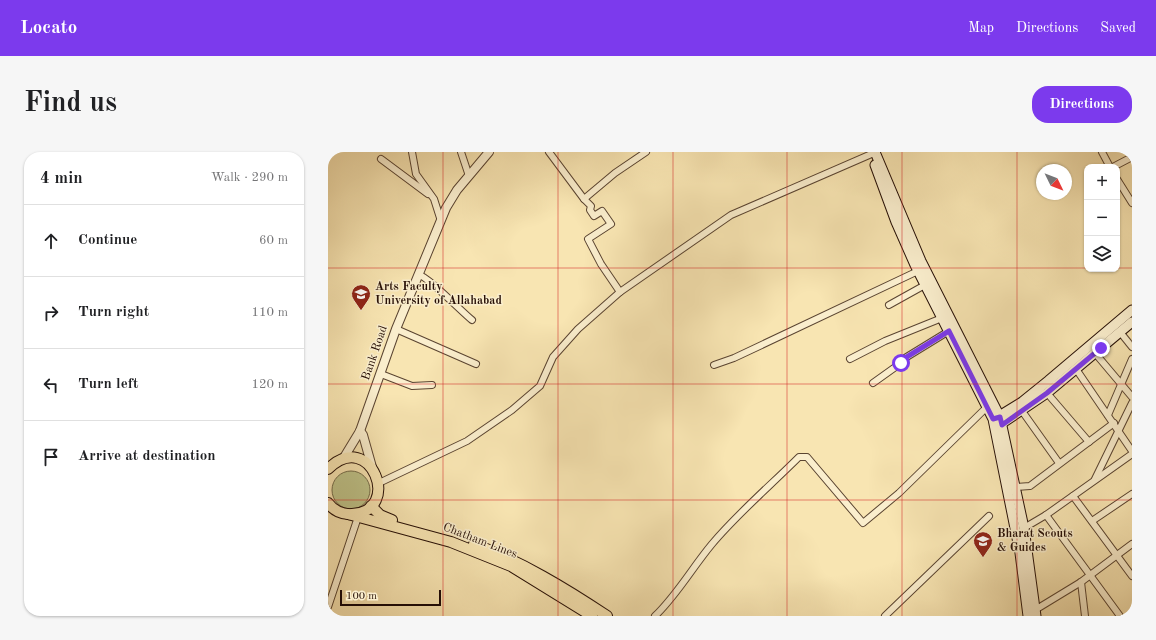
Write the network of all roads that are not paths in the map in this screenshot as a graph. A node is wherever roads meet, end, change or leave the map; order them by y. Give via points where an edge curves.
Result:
1 (412, 152) edge
2 (461, 152) edge
3 (489, 152) edge
4 (549, 152) edge
5 (646, 152) edge
6 (874, 152) edge
7 (1102, 152) edge
8 (1132, 157) edge
9 (381, 159) dead end
10 (1109, 164) edge
11 (1117, 164) edge
12 (469, 176) junction
13 (1120, 183) edge
14 (434, 199) junction
15 (584, 199) junction
16 (1132, 203) edge
17 (441, 221) junction
18 (918, 271) junction
19 (419, 275) junction
20 (925, 285) junction
21 (620, 292) junction
22 (889, 305) dead end
23 (1132, 310) edge
24 (942, 318) junction
25 (472, 320) dead end
26 (1132, 322) edge
27 (396, 329) junction
28 (949, 331) junction
29 (1120, 332) junction
30 (1132, 347) edge
31 (1095, 353) junction
32 (850, 359) dead end
33 (1132, 359) edge
34 (476, 364) dead end
35 (714, 365) dead end
36 (1076, 369) junction
37 (381, 374) junction
38 (873, 383) dead end
39 (1120, 384) junction
40 (432, 385) dead end
41 (1047, 393) junction
42 (1132, 397) edge
43 (1132, 405) edge
44 (987, 407) junction
45 (1022, 411) junction
46 (1108, 415) junction
47 (997, 422) junction
48 (1114, 423) junction
49 (360, 431) junction
50 (1120, 432) junction
51 (1089, 442) junction
52 (1132, 451) edge
53 (1132, 454) edge
54 (344, 459) junction
55 (1059, 463) junction
56 (372, 468) junction
57 (328, 469) edge
58 (1094, 480) junction
59 (379, 483) junction
60 (1016, 487) junction
61 (1132, 494) edge
62 (1073, 496) junction
63 (329, 504) edge
64 (371, 506) junction
65 (1046, 515) junction
66 (353, 516) junction
67 (989, 516) dead end
68 (1092, 521) junction
69 (1024, 528) junction
70 (1132, 544) edge
71 (1117, 554) junction
72 (1090, 574) junction
73 (1132, 576) edge
74 (1081, 582) junction
75 (328, 607) edge
76 (1033, 614) edge
77 (592, 616) edge
78 (607, 616) edge
79 (654, 616) edge
80 (884, 616) edge
81 (1085, 616) edge
82 (1120, 616) edge

1 - 14 street via 416,174
2 - 12 street
3 - 12 street, Bank Road
4 - 15 street
5 - 15 street via 621,168
6 - 18 main road via 896,222
6 - 21 street via 731,215
6 - 47 main road via 921,261
7 - 10 street
8 - 11 street
9 - 14 street
12 - 17 street, Bank Road via 457,190
13 - 16 street
14 - 17 street
15 - 21 street via 591,206 590,210 594,216 602,211 611,224 588,239
17 - 19 street, Bank Road
18 - 20 main road
18 - 35 street via 734,358
19 - 25 street via 427,278
19 - 27 street, Bank Road
20 - 22 street
20 - 24 main road
21 - 59 street via 578,329 553,357 540,386 512,410 467,441
23 - 47 main road
24 - 28 main road
24 - 32 street via 885,341
26 - 29 main road
27 - 34 street
27 - 37 street, Bank Road
28 - 38 street via 905,358
28 - 44 main road
29 - 30 street
29 - 31 main road
31 - 36 main road
31 - 39 street
33 - 39 street
36 - 41 main road
36 - 46 street
37 - 40 street via 412,386
37 - 49 street, Bank Road
39 - 42 street
39 - 46 street
41 - 45 main road
41 - 51 street
43 - 50 street
44 - 47 main road
44 - 79 street via 899,493 863,523 807,457 799,457 713,543 669,602
45 - 47 main road
45 - 55 street
46 - 48 street
47 - 60 main road
47 - 76 main road
48 - 50 street
48 - 51 street
49 - 54 street, Bank Road
49 - 56 street
50 - 52 street
50 - 58 street
51 - 55 street
53 - 58 street
54 - 56 highway via 359,459
54 - 57 highway
55 - 60 street via 1030,486
56 - 59 highway
58 - 62 street
59 - 64 highway
60 - 69 main road
61 - 68 street
62 - 65 street
62 - 68 street
63 - 66 highway, Chatham Lines via 342,513
64 - 66 highway
64 - 78 highway, Chatham Lines via 385,518 459,538 501,554 538,573
65 - 69 street
65 - 72 street
66 - 75 street
66 - 77 highway, Chatham Lines via 451,542 511,566
67 - 80 street
68 - 71 street
69 - 76 main road
70 - 71 street
71 - 72 street
71 - 73 street
72 - 74 street
72 - 82 street
74 - 76 street
74 - 81 street

